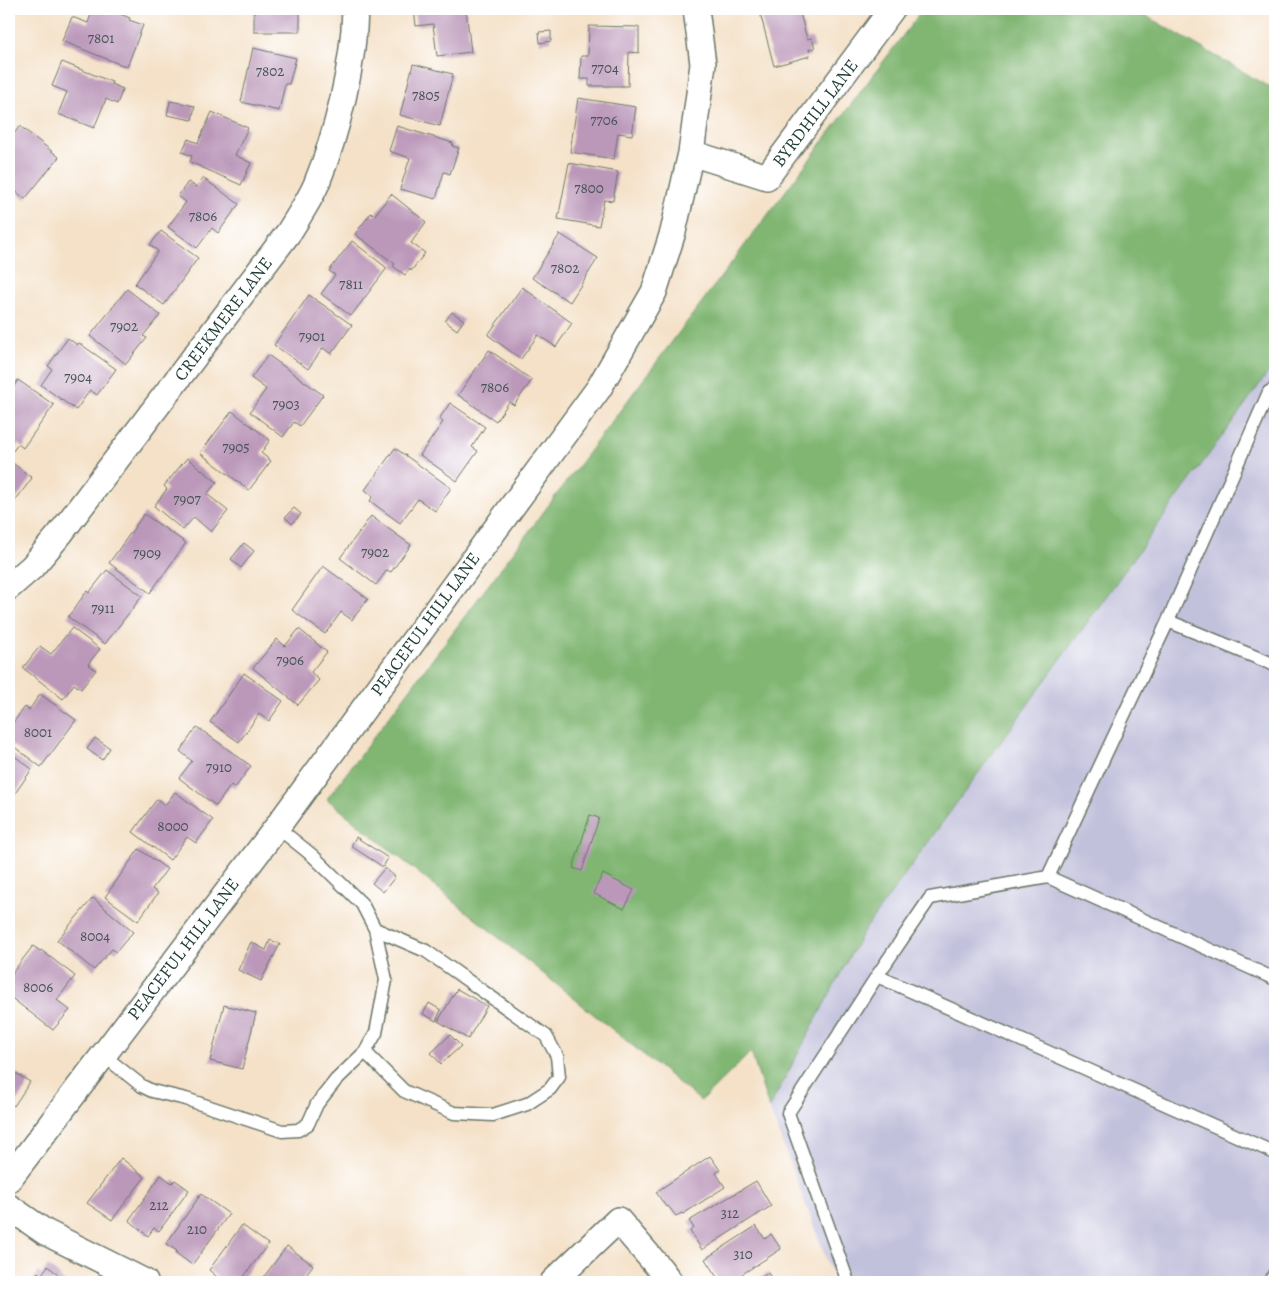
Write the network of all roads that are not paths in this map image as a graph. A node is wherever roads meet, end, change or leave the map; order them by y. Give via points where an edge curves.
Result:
1 (355, 9) edge
2 (696, 9) edge
3 (892, 9) edge
4 (691, 153) junction
5 (1273, 392) edge
6 (9, 587) edge
7 (1168, 621) junction
8 (1275, 665) edge
9 (276, 827) junction
10 (1048, 877) junction
11 (375, 929) junction
12 (877, 976) junction
13 (1275, 979) edge
14 (365, 1052) junction
15 (103, 1055) junction
16 (1275, 1153) edge
17 (9, 1179) edge
18 (9, 1208) edge
19 (1275, 1273) edge
20 (145, 1282) edge
21 (553, 1282) edge
22 (670, 1282) edge
23 (848, 1282) edge
24 (1270, 1282) edge

1 - 6 street, CREEKMERE LANE via 350,64 330,148 315,187 289,232 60,534 32,567
2 - 4 street, PEACEFUL HILL LANE via 703,64
3 - 4 street, BYRDHILL LANE via 767,177
4 - 9 street, PEACEFUL HILL LANE via 673,232 654,292 599,388
5 - 7 lane
7 - 8 lane
7 - 10 lane
9 - 11 lane via 313,856 362,904
9 - 15 street, PEACEFUL HILL LANE
10 - 12 lane via 930,898
10 - 13 lane
11 - 14 lane via 386,980 376,1033
11 - 14 lane via 426,952 546,1036 558,1056 558,1077 550,1090 527,1104 493,1115 454,1113 404,1092
12 - 16 lane
12 - 23 lane via 788,1113
14 - 15 lane via 317,1104 308,1124 298,1130 282,1131 186,1098 152,1092
15 - 17 street, PEACEFUL HILL LANE
18 - 20 street via 45,1232
19 - 24 lane
21 - 22 street via 618,1220

